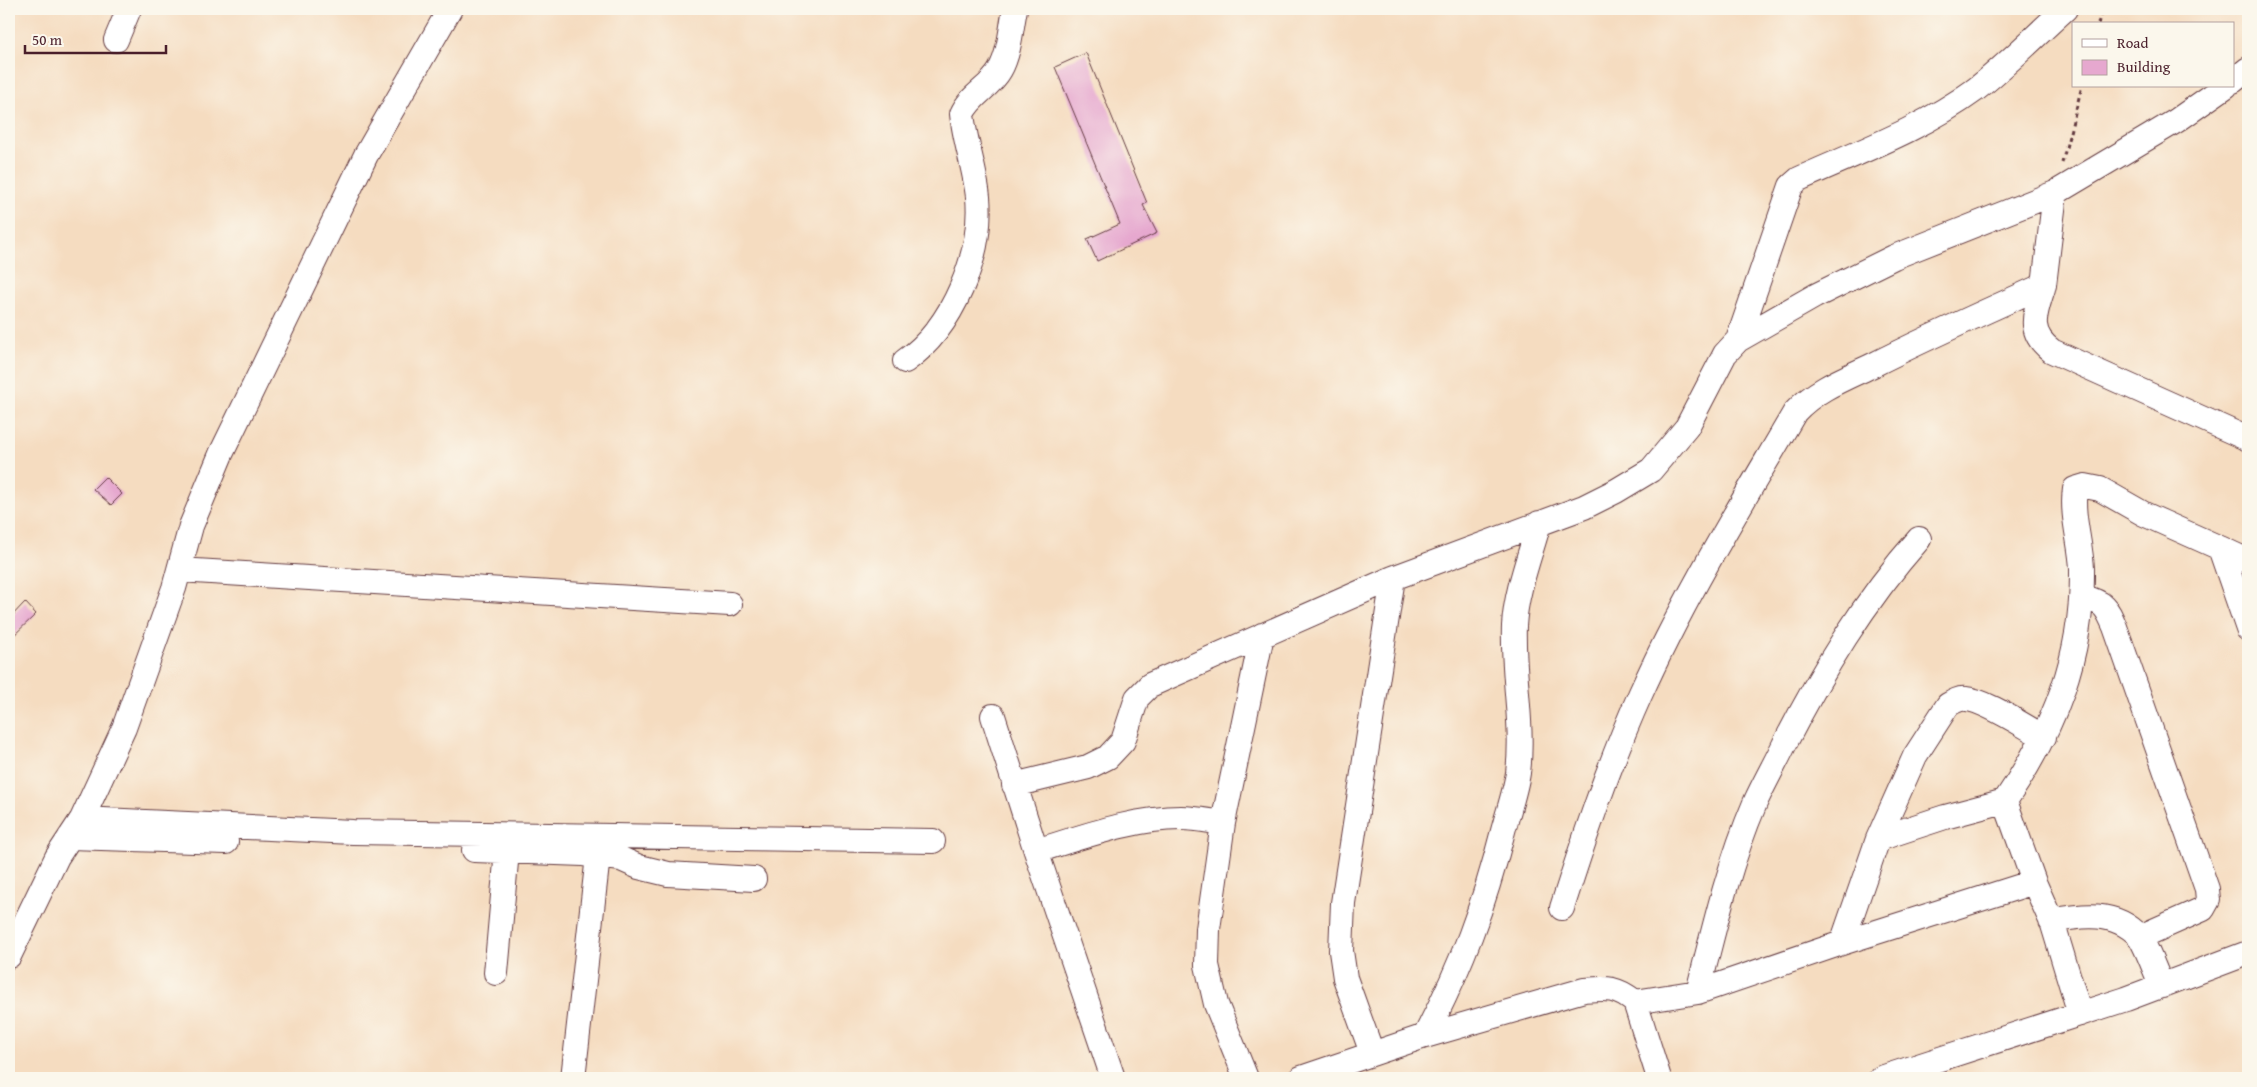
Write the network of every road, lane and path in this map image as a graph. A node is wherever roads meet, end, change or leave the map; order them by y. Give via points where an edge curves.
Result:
1 (129, 9) edge
2 (450, 9) edge
3 (1015, 9) edge
4 (2065, 9) edge
5 (2102, 9) edge
6 (2099, 22) edge
7 (116, 40) dead end
8 (2248, 69) edge
9 (2234, 80) edge
10 (2081, 88) edge
11 (2223, 88) edge
12 (2055, 193) junction
13 (2044, 285) junction
14 (1738, 340) junction
15 (905, 361) dead end
16 (2248, 439) edge
17 (1539, 522) junction
18 (1919, 539) dead end
19 (2220, 548) junction
20 (2248, 561) edge
21 (179, 570) junction
22 (1393, 578) junction
23 (2082, 597) junction
24 (730, 604) dead end
25 (2248, 629) edge
26 (1262, 634) junction
27 (993, 716) dead end
28 (2044, 737) junction
29 (1014, 785) junction
30 (2005, 801) junction
31 (1223, 823) junction
32 (76, 828) junction
33 (1878, 839) junction
34 (933, 841) dead end
35 (507, 851) junction
36 (1036, 851) junction
37 (598, 856) junction
38 (754, 878) dead end
39 (2034, 882) junction
40 (1562, 908) dead end
41 (2051, 920) junction
42 (2140, 937) junction
43 (1842, 943) junction
44 (2248, 953) edge
45 (9, 956) edge
46 (496, 973) dead end
47 (2162, 986) junction
48 (1698, 992) junction
49 (1635, 1002) junction
50 (2080, 1014) junction
51 (1425, 1036) junction
52 (1372, 1053) junction
53 (1905, 1075) edge
54 (573, 1078) edge
55 (1113, 1078) edge
56 (1246, 1078) edge
57 (1301, 1078) edge
58 (1659, 1078) edge
59 (1881, 1078) edge

1 - 7 street
2 - 21 street via 366,155 221,454 191,526
3 - 15 street via 1000,71 966,105 962,114 978,197 977,237 948,316 921,350
4 - 14 street via 1982,84 1937,115 1799,179 1791,186
5 - 6 path
8 - 9 street
10 - 12 path
11 - 12 street via 2176,121
12 - 13 street
12 - 14 street via 1894,257 1814,296
13 - 16 street via 2036,313 2035,331 2040,342 2052,351
13 - 40 street via 1828,387 1808,398 1795,412 1693,588 1640,694 1593,810
14 - 17 street via 1725,354 1687,427 1651,470 1584,507
17 - 22 street
17 - 51 street via 1514,624 1521,736 1518,775 1476,927
18 - 48 street via 1892,570 1836,651 1755,803 1725,888
19 - 20 street
19 - 23 street via 2144,514 2100,488 2085,486 2075,489 2073,500 2079,533
19 - 25 street
21 - 24 street
21 - 32 street via 124,728
22 - 26 street
22 - 52 street via 1343,903 1341,952 1345,978
23 - 28 street via 2069,674
23 - 42 street via 2099,601 2116,626 2207,889 2208,900 2203,909
26 - 29 street via 1150,685 1136,698 1123,741 1108,757 1088,767
26 - 31 street
27 - 29 street
28 - 30 street
28 - 33 street via 1981,703 1955,700 1948,705 1915,756
29 - 36 street
30 - 33 street
30 - 39 street
31 - 36 street via 1181,818 1139,823
31 - 56 street via 1208,929 1207,965 1216,1004
32 - 34 street
32 - 35 street
32 - 45 street via 57,857
33 - 43 street
35 - 37 street
35 - 46 street
36 - 55 street
37 - 38 street via 621,859 668,874
37 - 54 street
39 - 41 street
39 - 43 street
41 - 42 street via 2084,914 2107,916
41 - 50 street
42 - 47 street
43 - 48 street
44 - 47 street
47 - 50 street
48 - 49 street
49 - 51 street via 1620,991 1607,988 1584,990
49 - 58 street
50 - 53 street
51 - 52 street
52 - 57 street
53 - 59 street

